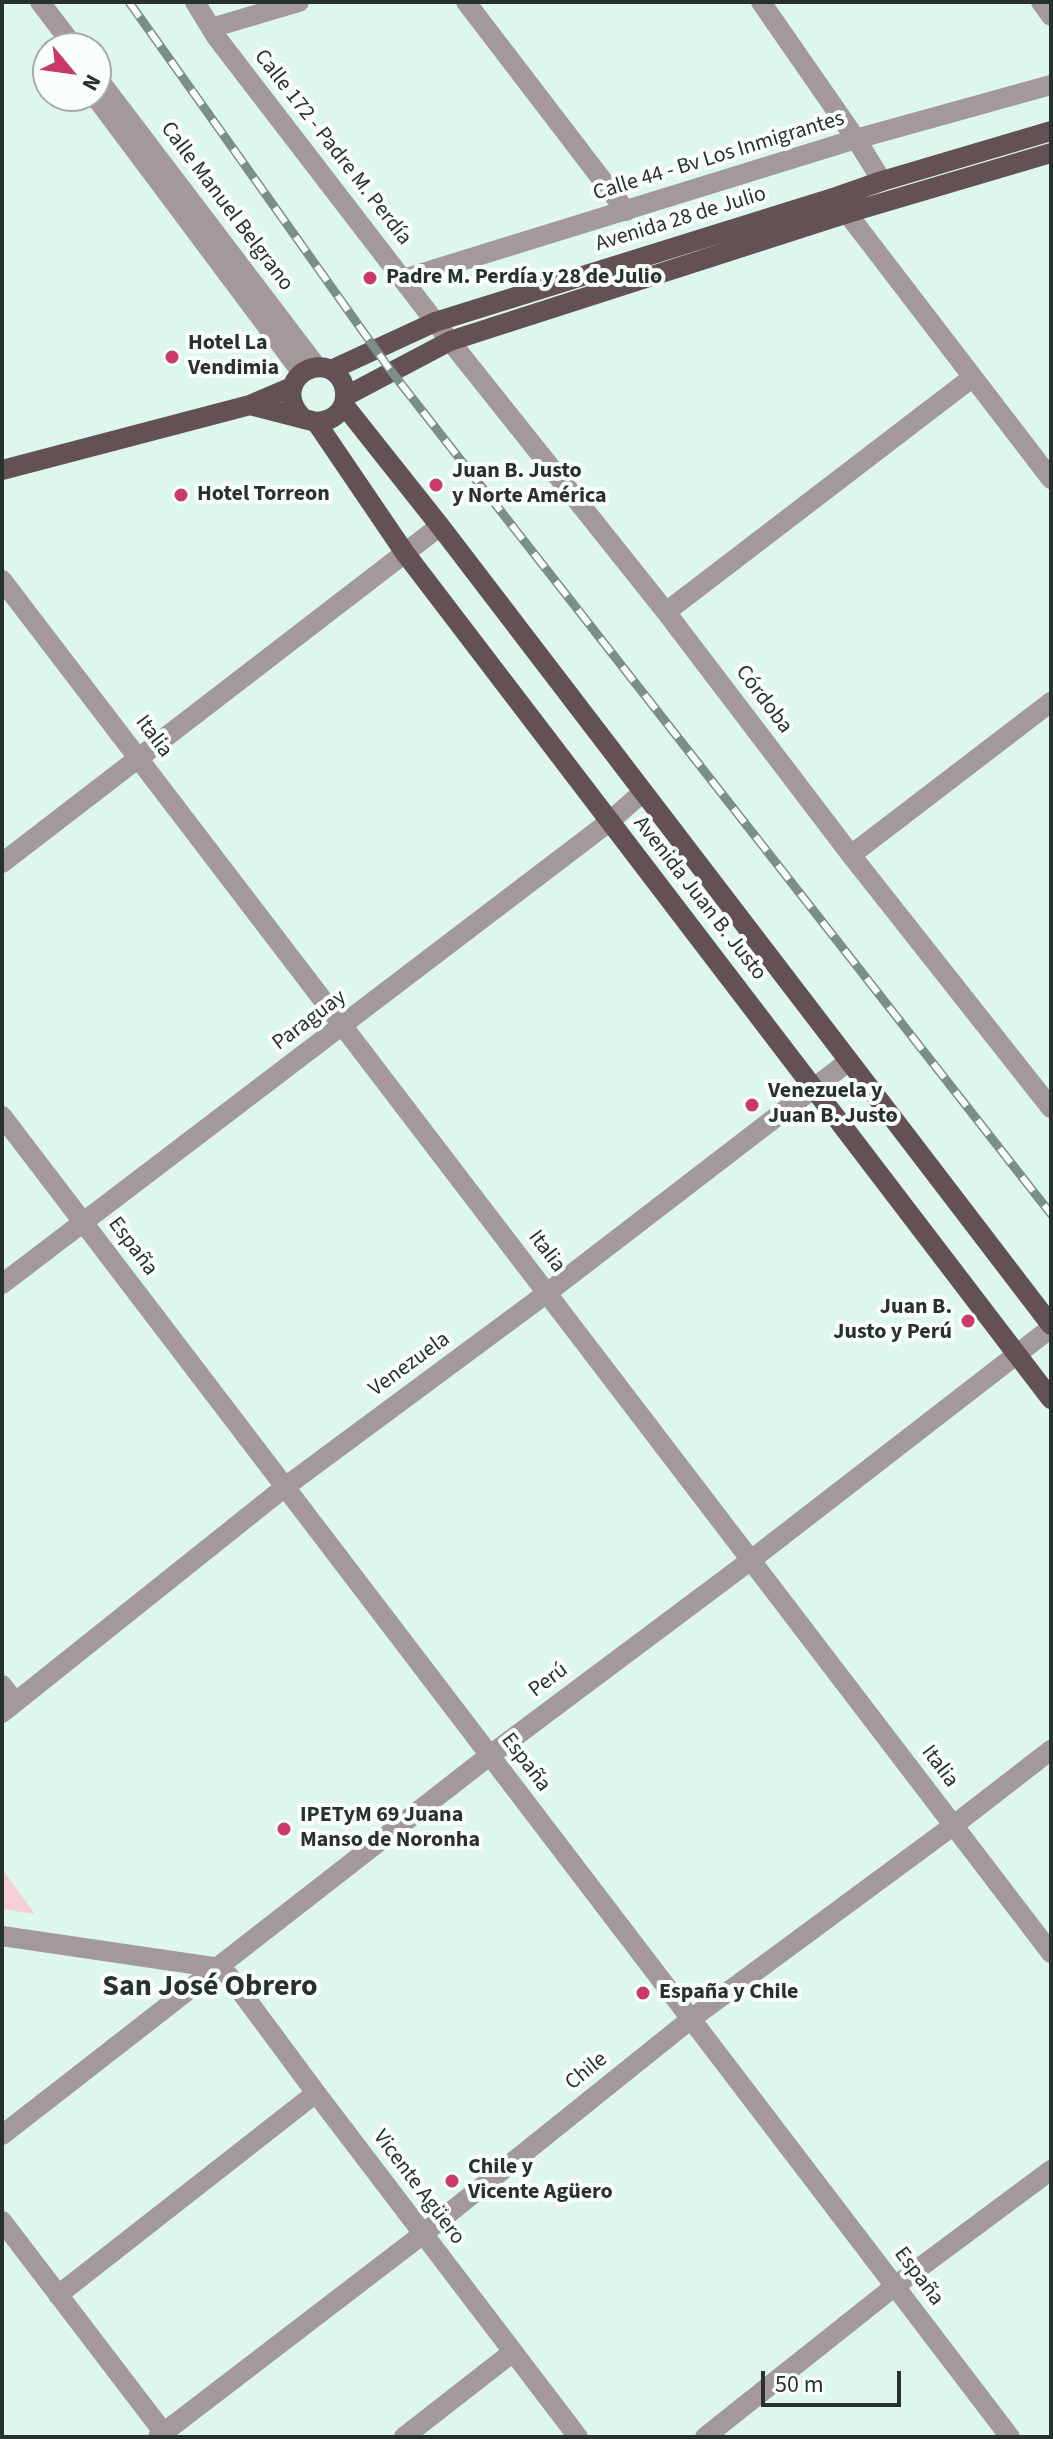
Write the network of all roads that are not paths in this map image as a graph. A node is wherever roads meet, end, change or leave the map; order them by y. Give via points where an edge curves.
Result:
1 (24, 2) edge
2 (40, 2) edge
3 (195, 2) edge
4 (299, 2) edge
5 (466, 2) edge
6 (761, 2) edge
7 (1041, 2) edge
8 (1051, 16) edge
9 (211, 28) junction
10 (46, 32) edge
11 (63, 32) edge
12 (1051, 85) edge
13 (112, 98) edge
14 (106, 112) edge
15 (1051, 131) edge
16 (856, 139) junction
17 (1051, 153) edge
18 (882, 181) junction
19 (842, 205) junction
20 (626, 211) junction
21 (403, 279) junction
22 (435, 322) junction
23 (450, 341) junction
24 (311, 374) junction
25 (973, 377) junction
26 (345, 400) junction
27 (250, 405) junction
28 (309, 419) junction
29 (2, 470) edge
30 (1051, 479) edge
31 (440, 526) junction
32 (405, 553) junction
33 (2, 580) edge
34 (10, 607) edge
35 (666, 612) junction
36 (1051, 702) edge
37 (139, 758) junction
38 (643, 792) junction
39 (609, 822) junction
40 (851, 855) junction
41 (2, 863) edge
42 (343, 1026) junction
43 (849, 1061) junction
44 (814, 1088) junction
45 (1048, 1099) edge
46 (2, 1116) edge
47 (83, 1222) junction
48 (2, 1284) edge
49 (547, 1293) junction
50 (1051, 1327) edge
51 (1018, 1354) junction
52 (1051, 1399) edge
53 (285, 1487) junction
54 (751, 1560) junction
55 (2, 1685) edge
56 (9, 1708) edge
57 (1051, 1750) edge
58 (489, 1756) junction
59 (954, 1825) junction
60 (2, 1936) edge
61 (1051, 1953) edge
62 (220, 1968) junction
63 (691, 2019) junction
64 (316, 2093) junction
65 (2, 2135) edge
66 (1051, 2170) edge
67 (2, 2221) edge
68 (423, 2234) junction
69 (895, 2286) junction
70 (58, 2295) junction
71 (513, 2352) junction
72 (163, 2436) edge
73 (404, 2437) edge
74 (578, 2437) edge
75 (705, 2437) edge
76 (1010, 2437) edge

1 - 10 street
2 - 11 street
3 - 9 street, Calle 172 - Padre M. Perdía
4 - 9 street
5 - 20 street
6 - 16 street
7 - 8 street
9 - 21 street, Calle 172 - Padre M. Perdía
12 - 16 street, Calle 44 - Bv Los Inmigrantes
13 - 24 street, Calle Manuel Belgrano
14 - 24 street
15 - 18 main road, Avenida 28 de Julio
16 - 18 street
16 - 20 street, Calle 44 - Bv Los Inmigrantes
17 - 19 main road, Avenida 28 de Julio
18 - 19 main road, Avenida 28 de Julio
19 - 22 main road, Avenida 28 de Julio
19 - 23 main road, Avenida 28 de Julio
19 - 25 street
20 - 21 street, Calle 44 - Bv Los Inmigrantes
21 - 22 street, Calle 172 - Padre M. Perdía
22 - 23 street, Córdoba
22 - 24 main road, Avenida 28 de Julio
23 - 26 main road, Avenida 28 de Julio
23 - 35 street, Córdoba
24 - 26 main road via 342,381
24 - 27 main road, Avenida 28 de Julio
24 - 28 main road via 293,404
25 - 30 street
25 - 35 street
26 - 28 main road via 332,418
26 - 31 main road, Avenida Juan B. Justo
27 - 28 main road
27 - 29 main road, Avenida 28 de Julio
28 - 32 main road, Avenida Juan B. Justo
31 - 32 street
31 - 38 main road, Avenida Juan B. Justo
32 - 37 street
32 - 39 main road, Avenida Juan B. Justo
33 - 34 street, Italia
34 - 37 street, Italia
35 - 40 street, Córdoba
36 - 40 street
37 - 41 street
37 - 42 street, Italia
38 - 39 street, Paraguay
38 - 43 main road, Avenida Juan B. Justo
39 - 42 street, Paraguay
39 - 44 main road, Avenida Juan B. Justo
40 - 45 street, Córdoba
42 - 47 street, Paraguay
42 - 49 street, Italia
43 - 44 street, Venezuela
43 - 50 main road, Avenida Juan B. Justo
44 - 49 street, Venezuela
44 - 51 main road, Avenida Juan B. Justo
46 - 47 street, España
47 - 48 street, Paraguay
47 - 53 street, España
49 - 53 street, Venezuela
49 - 54 street, Italia
50 - 51 street, Perú
51 - 52 main road, Avenida Juan B. Justo
51 - 54 street, Perú
53 - 56 street, Venezuela
53 - 58 street, España
54 - 58 street, Perú
54 - 59 street, Italia
55 - 56 street
57 - 59 street, Chile
58 - 62 street, Perú
58 - 63 street, España
59 - 61 street, Italia
59 - 63 street, Chile
60 - 62 street
62 - 64 street, Vicente Agüero
62 - 65 street, Perú
63 - 68 street, Chile
63 - 69 street, España
64 - 68 street, Vicente Agüero
64 - 70 street
66 - 69 street
67 - 70 street
68 - 71 street, Vicente Agüero
68 - 72 street, Chile
69 - 75 street
69 - 76 street, España
70 - 72 street
71 - 73 street
71 - 74 street, Vicente Agüero

